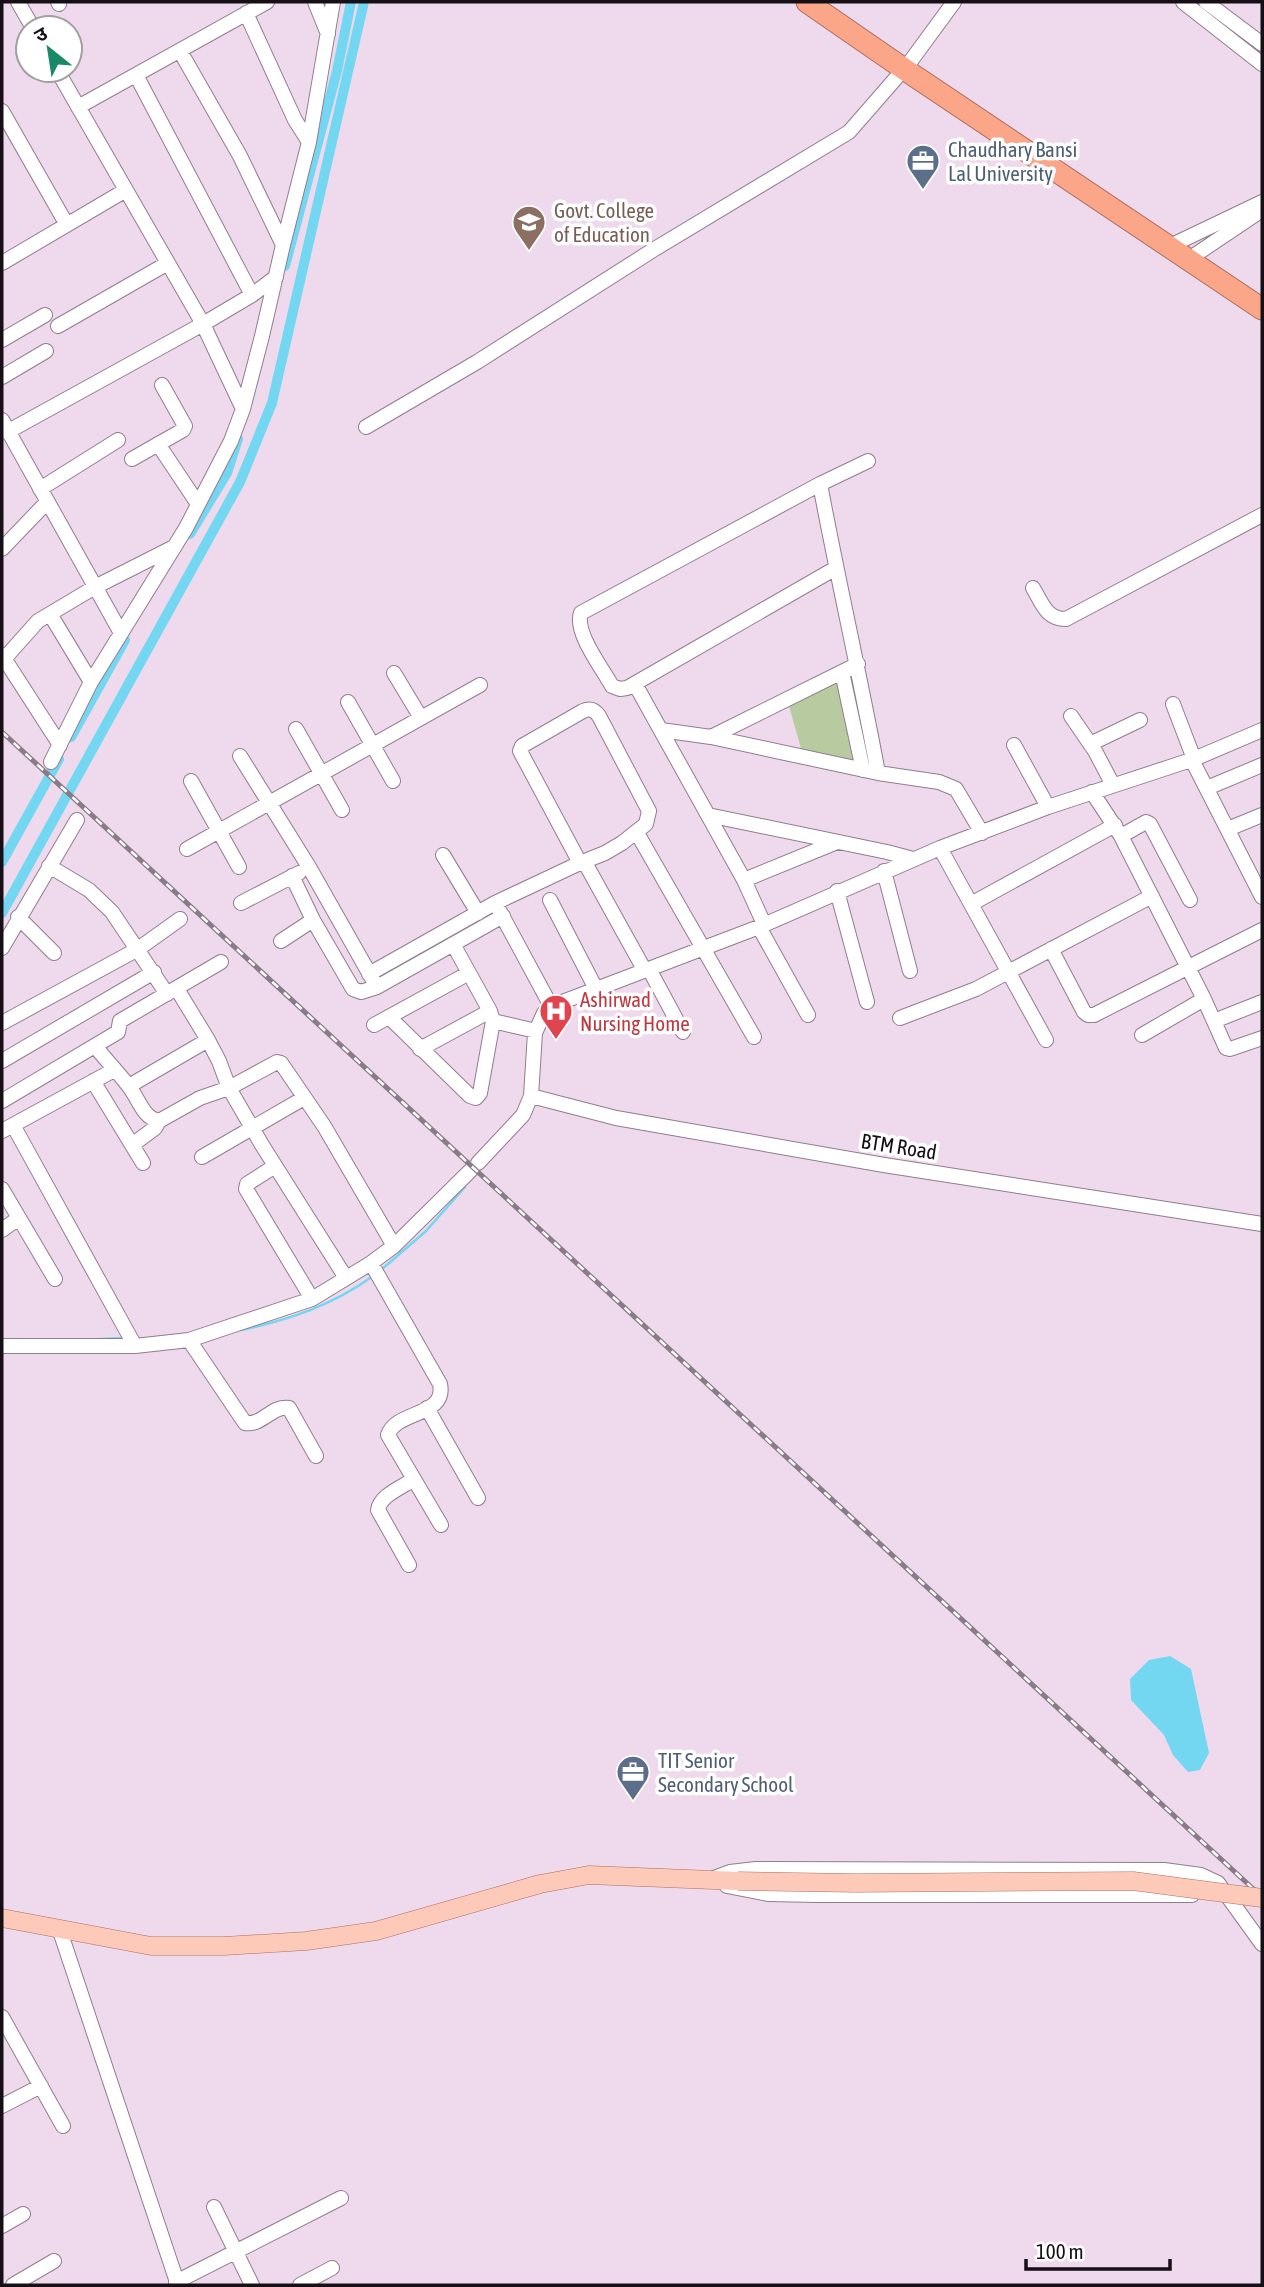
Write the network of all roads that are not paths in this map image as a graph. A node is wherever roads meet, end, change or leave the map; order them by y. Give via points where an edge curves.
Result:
1 (267, 2) edge
2 (315, 2) edge
3 (333, 2) edge
4 (807, 2) edge
5 (824, 2) edge
6 (954, 2) edge
7 (1183, 2) edge
8 (1206, 2) edge
9 (246, 13) junction
10 (328, 35) junction
11 (1262, 44) edge
12 (180, 51) junction
13 (1262, 64) edge
14 (907, 66) junction
15 (136, 75) junction
16 (65, 84) edge
17 (78, 107) junction
18 (2, 111) edge
19 (309, 142) junction
20 (126, 190) junction
21 (1262, 202) edge
22 (1262, 211) edge
23 (67, 225) junction
24 (283, 245) junction
25 (1186, 249) junction
26 (2, 263) edge
27 (168, 263) junction
28 (276, 277) junction
29 (252, 295) junction
30 (1262, 296) edge
31 (1262, 309) edge
32 (45, 315) dead end
33 (202, 324) junction
34 (58, 326) dead end
35 (2, 340) edge
36 (46, 351) dead end
37 (2, 377) edge
38 (163, 385) dead end
39 (243, 409) junction
40 (5, 426) edge
41 (366, 427) dead end
42 (118, 440) dead end
43 (158, 444) junction
44 (132, 459) dead end
45 (868, 461) dead end
46 (820, 484) junction
47 (43, 495) junction
48 (198, 504) junction
49 (1262, 515) edge
50 (174, 547) junction
51 (2, 549) edge
52 (836, 568) junction
53 (95, 587) junction
54 (1033, 588) dead end
55 (50, 614) junction
56 (121, 633) junction
57 (3, 657) edge
58 (858, 664) junction
59 (842, 671) junction
60 (394, 673) dead end
61 (91, 682) junction
62 (635, 684) junction
63 (480, 685) dead end
64 (348, 702) dead end
65 (1173, 704) dead end
66 (1071, 716) dead end
67 (421, 718) junction
68 (1140, 720) dead end
69 (296, 729) dead end
70 (662, 730) junction
71 (1262, 730) edge
72 (711, 737) junction
73 (1090, 744) junction
74 (60, 745) junction
75 (373, 745) junction
76 (1014, 746) dead end
77 (240, 755) dead end
78 (1193, 759) junction
79 (51, 762) dead end
80 (1262, 765) edge
81 (870, 771) junction
82 (322, 774) junction
83 (191, 781) dead end
84 (393, 781) dead end
85 (1112, 785) junction
86 (1207, 788) junction
87 (1092, 792) junction
88 (268, 804) junction
89 (1048, 807) junction
90 (342, 810) dead end
91 (1262, 815) edge
92 (708, 816) junction
93 (77, 820) dead end
94 (1228, 829) junction
95 (219, 831) junction
96 (1118, 831) junction
97 (637, 833) junction
98 (982, 833) junction
99 (839, 842) junction
100 (940, 848) junction
101 (187, 849) dead end
102 (443, 855) dead end
103 (913, 859) junction
104 (582, 862) junction
105 (49, 866) junction
106 (239, 867) dead end
107 (309, 867) junction
108 (884, 871) junction
109 (292, 876) junction
110 (744, 880) junction
111 (1259, 881) edge
112 (837, 891) junction
113 (1152, 896) junction
114 (1262, 897) edge
115 (550, 900) dead end
116 (1190, 900) dead end
117 (241, 903) dead end
118 (971, 904) junction
119 (499, 910) junction
120 (478, 913) junction
121 (18, 917) junction
122 (180, 919) dead end
123 (313, 920) junction
124 (762, 925) junction
125 (1262, 930) edge
126 (281, 941) dead end
127 (453, 944) junction
128 (2, 948) edge
129 (705, 948) junction
130 (138, 949) junction
131 (1051, 949) junction
132 (54, 953) dead end
133 (221, 962) dead end
134 (1188, 968) junction
135 (647, 970) junction
136 (910, 971) dead end
137 (1009, 971) junction
138 (154, 972) junction
139 (469, 973) junction
140 (369, 974) junction
141 (377, 987) junction
142 (596, 989) junction
143 (172, 991) junction
144 (1204, 999) junction
145 (867, 1002) dead end
146 (1262, 1002) edge
147 (552, 1008) junction
148 (808, 1015) dead end
149 (491, 1016) junction
150 (388, 1017) junction
151 (900, 1018) dead end
152 (1214, 1021) junction
153 (2, 1023) edge
154 (374, 1025) dead end
155 (536, 1031) junction
156 (682, 1032) dead end
157 (1142, 1035) dead end
158 (754, 1037) dead end
159 (1262, 1038) edge
160 (208, 1040) junction
161 (1046, 1040) dead end
162 (95, 1046) junction
163 (420, 1049) junction
164 (2, 1061) edge
165 (114, 1070) junction
166 (93, 1081) junction
167 (130, 1086) junction
168 (229, 1088) junction
169 (531, 1096) junction
170 (304, 1098) junction
171 (2, 1101) edge
172 (159, 1121) junction
173 (7, 1128) edge
174 (253, 1129) junction
175 (132, 1145) junction
176 (202, 1157) dead end
177 (143, 1163) dead end
178 (275, 1166) junction
179 (2, 1189) edge
180 (19, 1218) junction
181 (1262, 1224) edge
182 (2, 1230) edge
183 (394, 1246) junction
184 (375, 1269) junction
185 (346, 1278) junction
186 (55, 1279) dead end
187 (312, 1299) junction
188 (189, 1340) junction
189 (2, 1346) edge
190 (135, 1346) junction
191 (427, 1408) junction
192 (316, 1456) dead end
193 (414, 1479) junction
194 (478, 1498) dead end
195 (441, 1525) dead end
196 (409, 1565) dead end
197 (711, 1879) junction
198 (1262, 1898) edge
199 (1235, 1905) junction
200 (2, 1918) edge
201 (59, 1927) junction
202 (1262, 1944) edge
203 (2, 2017) edge
204 (41, 2086) junction
205 (2, 2106) edge
206 (63, 2126) dead end
207 (341, 2198) dead end
208 (214, 2207) dead end
209 (23, 2214) dead end
210 (2, 2226) edge
211 (235, 2252) junction
212 (54, 2261) dead end
213 (332, 2268) dead end
214 (177, 2284) edge
215 (13, 2285) edge
216 (252, 2285) edge
217 (300, 2285) edge

1 - 9 street
2 - 10 street
3 - 10 street
4 - 14 highway
5 - 14 highway
6 - 14 street
7 - 13 street
8 - 11 street
9 - 12 street
9 - 19 street
10 - 19 street
12 - 15 street
12 - 24 street via 240,156
14 - 25 highway
14 - 41 street via 849,132
15 - 17 street
15 - 29 street
16 - 17 street
17 - 20 street
18 - 23 street
19 - 24 street
20 - 23 street
20 - 27 street
21 - 25 street
22 - 25 street
23 - 26 street
24 - 28 street
25 - 30 highway
25 - 31 highway
27 - 33 street
27 - 34 street
28 - 29 street
28 - 39 street
29 - 33 street
32 - 35 street
33 - 39 street
33 - 40 street
36 - 37 street
38 - 43 street via 185,426
39 - 48 street
40 - 47 street
42 - 47 street
43 - 44 street
43 - 48 street
45 - 46 street
46 - 52 street
46 - 62 street via 581,613 581,632 612,686 620,689
47 - 51 street
47 - 53 street
48 - 50 street
49 - 54 street via 1066,619 1056,619 1046,611
50 - 53 street
50 - 56 street
52 - 58 street
52 - 62 street
53 - 55 street
53 - 56 street
55 - 57 street
55 - 61 street
56 - 61 street
57 - 74 street
58 - 59 street
58 - 81 street
59 - 72 street
59 - 81 street
60 - 67 street
61 - 74 street
62 - 70 street
63 - 67 street
64 - 75 street
65 - 78 street
66 - 73 street
67 - 75 street
68 - 73 street
69 - 82 street
70 - 72 street
70 - 92 street
71 - 78 street
72 - 81 street
73 - 85 street
74 - 79 street
75 - 82 street
75 - 84 street
76 - 89 street
77 - 88 street
78 - 85 street
78 - 86 street
80 - 86 street
81 - 98 street via 956,789
82 - 88 street
82 - 90 street
83 - 95 street
85 - 87 street
86 - 94 street
87 - 89 street
87 - 96 street
88 - 95 street
88 - 107 street
89 - 98 street
91 - 94 street
92 - 99 street
92 - 110 street
93 - 105 street
94 - 111 street
95 - 101 street
95 - 106 street
96 - 113 street
96 - 116 street via 1150,824
96 - 118 street
97 - 104 street
97 - 104 street via 646,824 649,811 596,711 583,711 520,751
97 - 129 street
98 - 100 street
99 - 103 street
99 - 110 street
100 - 103 street
100 - 118 street
102 - 120 street
103 - 108 street
104 - 119 street
104 - 135 street
105 - 121 street
105 - 130 street via 105,904
107 - 109 street
107 - 140 street
108 - 112 street
108 - 136 street
109 - 117 street
109 - 123 street
110 - 124 street
111 - 114 street
112 - 124 street
112 - 145 street
113 - 131 street
113 - 134 street
115 - 142 street
118 - 137 street
119 - 120 street
119 - 127 street
119 - 147 street
120 - 140 street
121 - 128 street
121 - 132 street
122 - 130 street
123 - 126 street
123 - 141 street via 353,989 361,992
124 - 129 street
124 - 148 street
125 - 134 street
127 - 139 street
127 - 141 street
129 - 135 street
129 - 158 street
130 - 138 street
130 - 153 street
131 - 134 street via 1088,1015
131 - 137 street
133 - 143 street
134 - 144 street
135 - 142 street
135 - 156 street
137 - 151 street
137 - 161 street
138 - 143 street
138 - 164 street
139 - 149 street
139 - 150 street
140 - 141 street
142 - 147 street
143 - 160 street
143 - 162 street via 120,1021 118,1032
144 - 152 street
144 - 157 street
146 - 152 street
147 - 155 street via 544,1013
149 - 155 street
149 - 163 street
149 - 163 street via 476,1098
150 - 154 street
150 - 163 street
152 - 159 street via 1226,1048
155 - 169 street
160 - 167 street
160 - 168 street
162 - 165 street
162 - 171 street
165 - 166 street
165 - 167 street
166 - 173 street
166 - 175 street
167 - 172 street via 148,1115
168 - 170 street via 277,1062
168 - 172 street
168 - 174 street
169 - 181 street, BTM Road via 695,1132
169 - 183 street via 523,1115
170 - 174 street
170 - 183 street
172 - 175 street
173 - 190 street
174 - 176 street
174 - 178 street
175 - 177 street
178 - 185 street
178 - 187 street via 246,1189
179 - 180 street
180 - 182 street
180 - 186 street
183 - 184 street
184 - 185 street
184 - 191 street via 440,1384 440,1399
185 - 187 street
187 - 188 street
188 - 190 street
188 - 192 street via 245,1423 257,1423 289,1408
189 - 190 street
191 - 193 street via 389,1430
191 - 194 street
193 - 195 street
193 - 196 street via 379,1504 381,1517
197 - 198 main road, bridge via 1133,1881
197 - 199 street via 768,1894 1196,1895
197 - 199 street via 757,1868 1164,1870 1201,1875 1218,1883
197 - 201 main road via 589,1875 540,1884 376,1931 306,1941 151,1946
199 - 202 street
200 - 201 main road
201 - 214 street
203 - 204 street
204 - 205 street
204 - 206 street
207 - 211 street
208 - 211 street
209 - 210 street
211 - 214 street
211 - 216 street
212 - 215 street
213 - 217 street

